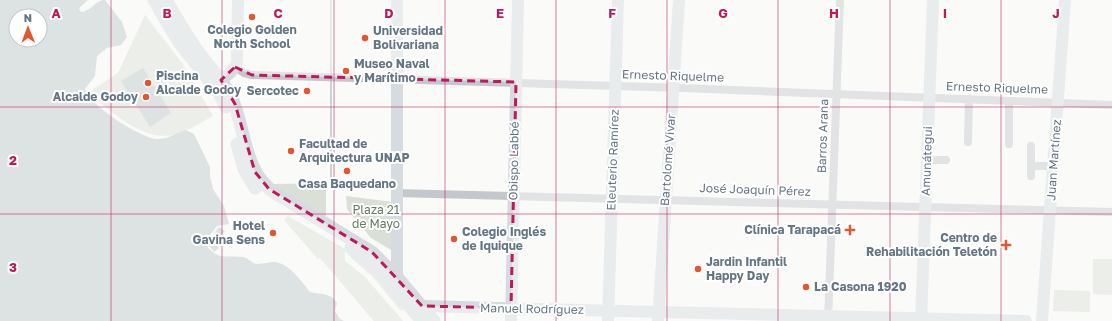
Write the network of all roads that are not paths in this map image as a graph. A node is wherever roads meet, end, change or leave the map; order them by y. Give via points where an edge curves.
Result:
1 (154, 0) edge
2 (166, 0) edge
3 (238, 0) edge
4 (397, 0) edge
5 (518, 0) edge
6 (618, 0) edge
7 (679, 0) edge
8 (840, 0) edge
9 (933, 0) edge
10 (1065, 0) edge
11 (235, 67) junction
12 (397, 78) junction
13 (516, 82) junction
14 (217, 83) junction
15 (616, 86) junction
16 (673, 88) junction
17 (836, 94) junction
18 (930, 98) junction
19 (970, 99) junction
20 (1009, 101) junction
21 (1058, 103) junction
22 (1112, 105) edge
23 (968, 142) dead end
24 (1009, 144) dead end
25 (1031, 146) dead end
26 (928, 160) junction
27 (946, 160) dead end
28 (1031, 166) junction
29 (1053, 166) junction
30 (1031, 176) dead end
31 (396, 193) junction
32 (514, 196) junction
33 (612, 198) junction
34 (666, 200) junction
35 (832, 204) junction
36 (926, 207) junction
37 (1050, 210) junction
38 (1112, 212) edge
39 (396, 277) junction
40 (422, 306) junction
41 (511, 308) junction
42 (608, 316) edge
43 (659, 316) edge
44 (828, 319) edge
45 (877, 319) edge
46 (922, 320) edge
47 (422, 321) edge
48 (434, 321) edge
49 (511, 321) edge
50 (1026, 321) edge
51 (1042, 321) edge

1 - 14 main road via 178,41
2 - 14 main road
3 - 11 street
4 - 12 street
5 - 13 street, Obispo Labbé
6 - 15 street, Eleuterio Ramírez
7 - 16 street, Bartolomé Vivar
8 - 17 street, Barros Arana
9 - 18 street, Amunátegui
10 - 21 street, Juan Martínez
11 - 12 street, Ernesto Riquelme via 252,75
11 - 14 street
12 - 13 street, Ernesto Riquelme
12 - 31 street
13 - 15 street, Ernesto Riquelme
13 - 32 street, Obispo Labbé
14 - 39 main road via 234,104 252,163 263,184 365,246
14 - 47 main road via 229,114 244,169 258,191 365,258
15 - 16 street, Ernesto Riquelme
15 - 33 street, Eleuterio Ramírez
16 - 17 street, Ernesto Riquelme
16 - 34 street, Bartolomé Vivar
17 - 18 street, Ernesto Riquelme
17 - 35 street, Barros Arana
18 - 19 street, Ernesto Riquelme
18 - 26 street, Amunátegui
19 - 20 street, Ernesto Riquelme
19 - 23 street
20 - 21 street, Ernesto Riquelme
20 - 24 street
21 - 22 street, Ernesto Riquelme
21 - 29 street, Juan Martínez
25 - 28 street
26 - 27 street
26 - 36 street, Amunátegui
28 - 29 street
28 - 30 street
29 - 37 street, Juan Martínez
31 - 32 street, José Joaquín Pérez
31 - 39 street
32 - 33 street, José Joaquín Pérez
32 - 41 street, Obispo Labbé
33 - 34 street, José Joaquín Pérez
33 - 42 street, Eleuterio Ramírez
34 - 35 street, José Joaquín Pérez
34 - 43 street, Bartolomé Vivar
35 - 36 street, José Joaquín Pérez
35 - 44 street, Barros Arana
36 - 37 street, José Joaquín Pérez
36 - 46 street, Amunátegui
37 - 38 street, José Joaquín Pérez
37 - 51 street, Juan Martínez
39 - 40 main road
40 - 41 street, Manuel Rodríguez
40 - 48 main road
41 - 42 street, Manuel Rodríguez
41 - 49 street, Obispo Labbé
42 - 43 street, Manuel Rodríguez
43 - 44 street, Manuel Rodríguez
44 - 45 street, Manuel Rodríguez
45 - 46 street, Manuel Rodríguez
46 - 50 street, Manuel Rodríguez

